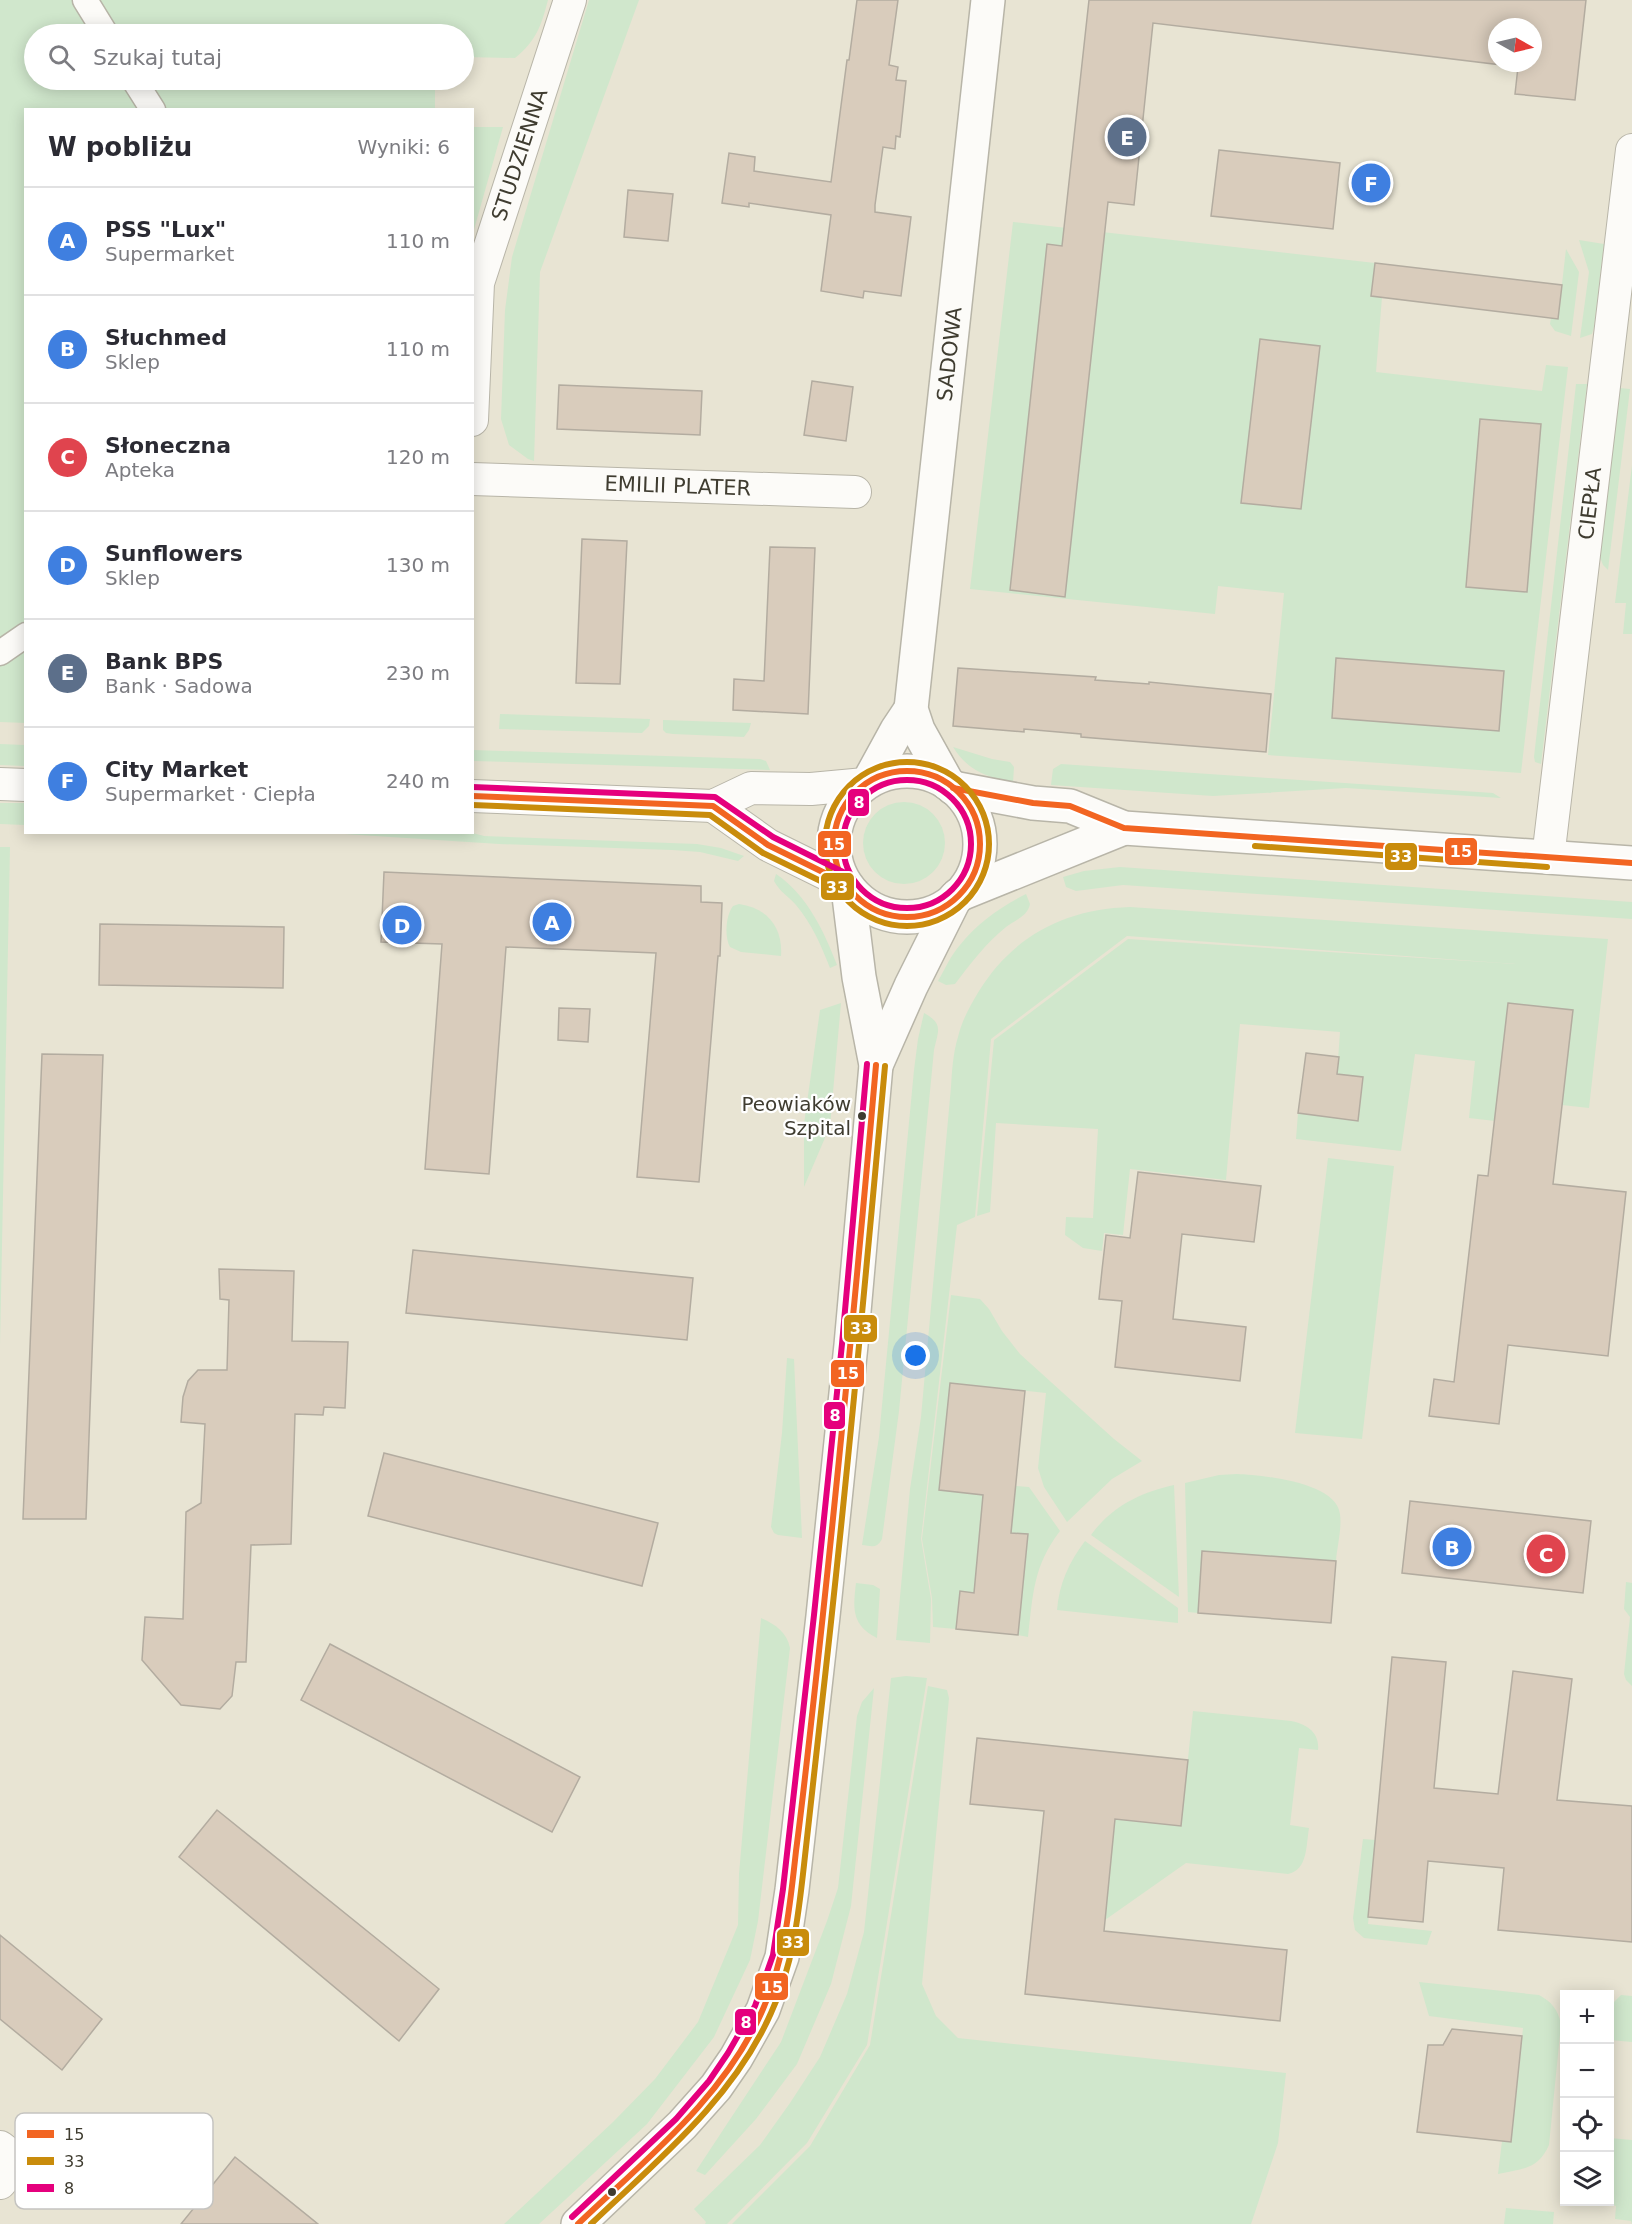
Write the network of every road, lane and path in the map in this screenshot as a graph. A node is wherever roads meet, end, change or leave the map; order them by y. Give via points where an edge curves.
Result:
1 (85, 0) edge
2 (570, 0) edge
3 (988, 0) edge
4 (99, 24) edge
5 (140, 90) edge
6 (152, 108) edge
7 (1631, 161) edge
8 (474, 374) edge
9 (486, 479) edge
10 (855, 492) dead end
11 (24, 636) edge
12 (0, 653) edge
13 (911, 709) junction
14 (867, 782) junction
15 (0, 784) edge
16 (24, 785) edge
17 (950, 786) junction
18 (474, 796) edge
19 (713, 806) junction
20 (1124, 828) junction
21 (1548, 858) junction
22 (1632, 863) edge
23 (847, 885) junction
24 (957, 897) junction
25 (876, 1065) junction
26 (0, 2147) edge
27 (15, 2159) edge
28 (15, 2165) edge
29 (0, 2183) edge
30 (578, 2224) edge

1 - 4 street
2 - 8 street, STUDZIENNA via 478,283
3 - 13 main road, SADOWA
5 - 6 street
7 - 21 street, CIEPŁA
9 - 10 street, EMILII PLATER
11 - 12 street
13 - 14 main road, SADOWA
13 - 17 main road, SADOWA via 918,730
14 - 17 main road via 892,772 917,771
14 - 19 street via 811,789 751,788
14 - 23 main road via 843,807 834,837 838,869
15 - 16 street
17 - 20 main road via 1070,806
17 - 24 main road via 965,800 979,831 976,866
18 - 19 street
19 - 23 street via 768,845
20 - 21 main road
20 - 24 main road
21 - 22 main road
23 - 24 main road via 874,909 908,917 941,908
23 - 25 main road
24 - 25 main road
25 - 30 main road via 823,1616 782,1957 763,2010 716,2087 682,2125
26 - 27 street
28 - 29 street

